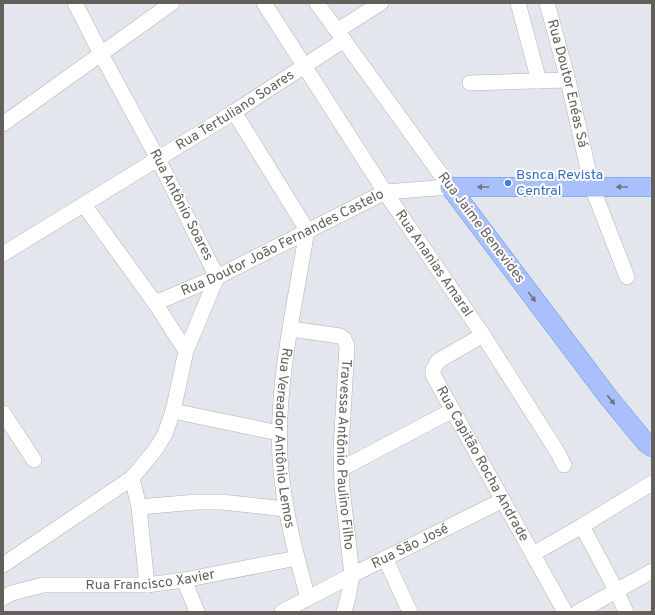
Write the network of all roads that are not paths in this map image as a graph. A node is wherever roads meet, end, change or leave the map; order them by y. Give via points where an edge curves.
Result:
1 (75, 3) edge
2 (172, 3) edge
3 (264, 3) edge
4 (317, 3) edge
5 (382, 3) edge
6 (518, 3) edge
7 (547, 3) edge
8 (341, 35) junction
9 (101, 54) junction
10 (305, 66) junction
11 (568, 80) junction
12 (538, 81) junction
13 (470, 83) dead end
14 (234, 112) junction
15 (3, 124) edge
16 (158, 159) junction
17 (450, 187) junction
18 (592, 187) junction
19 (652, 187) edge
20 (385, 192) junction
21 (84, 204) junction
22 (307, 230) junction
23 (5, 248) edge
24 (217, 277) junction
25 (627, 277) dead end
26 (156, 303) junction
27 (291, 329) junction
28 (483, 335) junction
29 (186, 350) junction
30 (453, 410) junction
31 (173, 411) junction
32 (3, 414) edge
33 (280, 433) junction
34 (652, 447) edge
35 (34, 460) dead end
36 (564, 465) dead end
37 (342, 469) junction
38 (132, 478) junction
39 (652, 483) edge
40 (503, 500) junction
41 (139, 508) junction
42 (286, 510) junction
43 (582, 526) junction
44 (533, 554) junction
45 (297, 558) junction
46 (385, 558) junction
47 (3, 565) edge
48 (652, 571) edge
49 (352, 575) junction
50 (184, 580) junction
51 (147, 585) junction
52 (616, 590) junction
53 (3, 598) edge
54 (308, 598) junction
55 (197, 612) edge
56 (282, 612) edge
57 (344, 612) edge
58 (410, 612) edge
59 (565, 612) edge
60 (578, 612) edge
61 (626, 612) edge

1 - 9 street, Rua Antônio Soares
2 - 9 street
3 - 10 street, Rua Ananias Amaral
4 - 8 street, Rua Jaime Benevides
5 - 8 street, Rua Tertuliano Soares
6 - 12 street, Rua Doutor Enéas Sá
7 - 11 street, Rua Doutor Enéas Sá
8 - 10 street, Rua Tertuliano Soares
8 - 17 street, Rua Jaime Benevides
9 - 15 street
9 - 16 street, Rua Antônio Soares
10 - 14 street, Rua Tertuliano Soares
10 - 20 street, Rua Ananias Amaral
11 - 12 street
11 - 18 street, Rua Doutor Enéas Sá
12 - 13 street
14 - 16 street, Rua Tertuliano Soares
14 - 22 street
16 - 21 street, Rua Tertuliano Soares
16 - 24 street, Rua Antônio Soares
18 -> 17 main road, Rua Doutor João Fernandes Castelo
17 - 20 street, Rua Doutor João Fernandes Castelo
17 -> 34 main road, Rua Jaime Benevides via 609,398
19 -> 18 main road, Rua Doutor João Fernandes Castelo
18 - 25 street, Rua Doutor Enéas Sá
20 - 22 street, Rua Doutor João Fernandes Castelo
20 - 28 street, Rua Ananias Amaral
21 - 23 street, Rua Tertuliano Soares
21 - 26 street
22 - 24 street, Rua Doutor João Fernandes Castelo
22 - 27 street, Rua Vereador Antônio Lemos
24 - 26 street, Rua Doutor João Fernandes Castelo
24 - 29 street, Rua Antônio Soares
26 - 29 street
27 - 33 street, Rua Vereador Antônio Lemos via 282,384
27 - 37 street, Travessa Antônio Paulino Filho via 340,336 347,346
28 - 30 street, Rua Capitão Rocha Andrade via 434,365 433,375
28 - 36 street, Rua Ananias Amaral
29 - 31 street, Rua Antônio Soares
30 - 37 street
30 - 40 street, Rua Capitão Rocha Andrade
31 - 33 street
31 - 38 street, Rua Antônio Soares via 165,434 156,449
32 - 35 street
33 - 42 street, Rua Vereador Antônio Lemos via 280,459
37 - 49 street, Travessa Antônio Paulino Filho
38 - 41 street
38 - 47 street, Rua Antônio Soares
39 - 43 street
40 - 44 street, Rua Capitão Rocha Andrade
40 - 46 street, Rua São José
41 - 42 street via 222,502
41 - 51 street
42 - 45 street, Rua Vereador Antônio Lemos
43 - 44 street
43 - 52 street
44 - 59 street, Rua Capitão Rocha Andrade
45 - 50 street, Rua Francisco Xavier
45 - 54 street, Rua Vereador Antônio Lemos
46 - 49 street, Rua São José
46 - 58 street
48 - 52 street
49 - 54 street, Rua São José
49 - 57 street
50 - 51 street, Rua Francisco Xavier
50 - 55 street
51 - 53 street, Rua Francisco Xavier via 43,586 12,593
52 - 60 street
52 - 61 street
54 - 56 street, Rua São José

